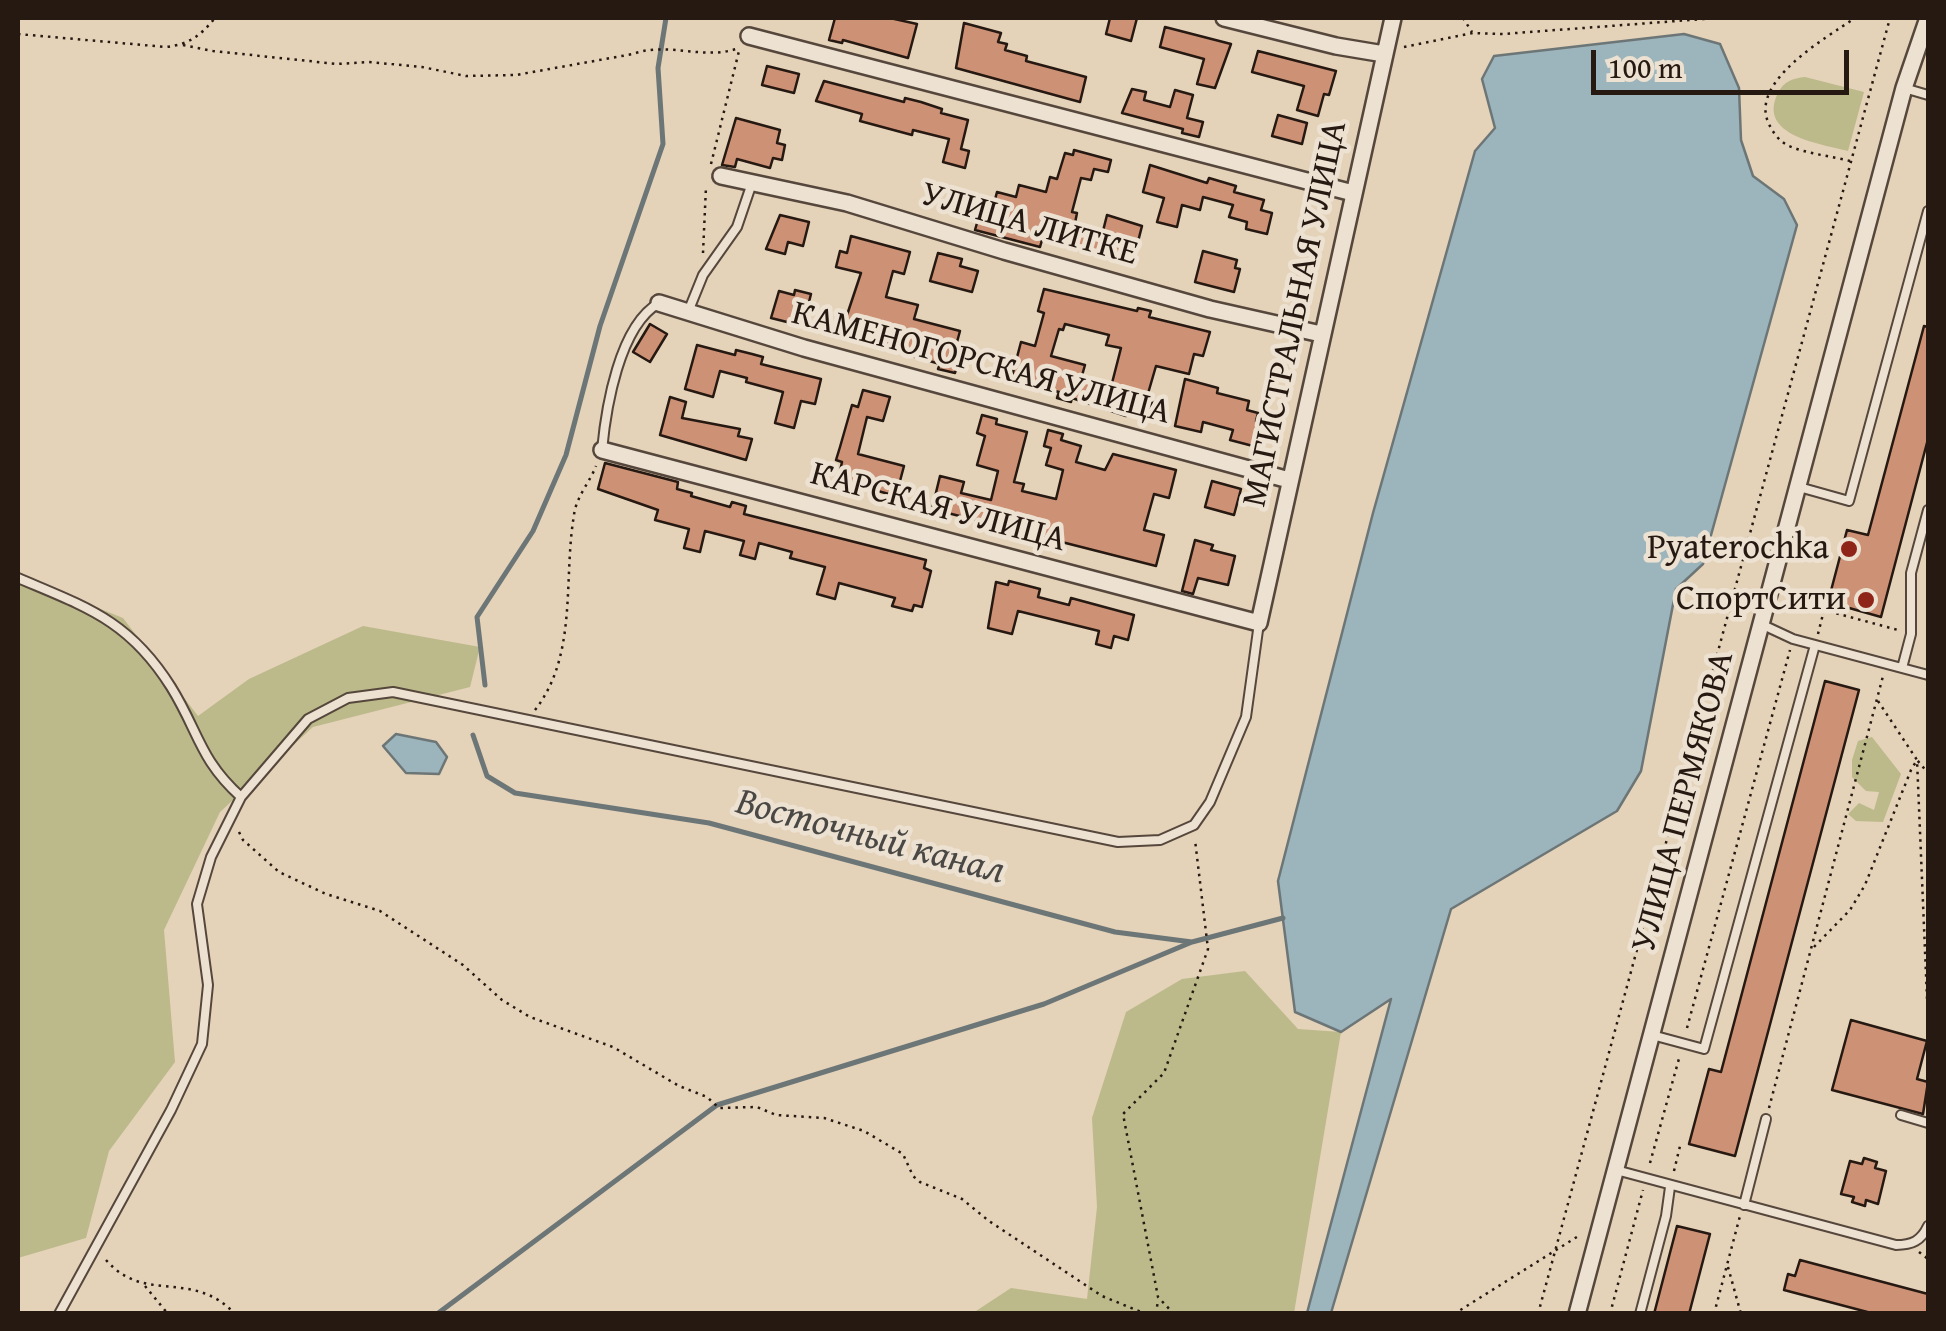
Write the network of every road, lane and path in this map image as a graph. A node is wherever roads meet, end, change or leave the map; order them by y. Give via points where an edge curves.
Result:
1 (215, 18) edge
2 (1224, 18) edge
3 (1393, 18) edge
4 (1464, 18) edge
5 (1717, 18) edge
6 (1855, 18) edge
7 (1890, 18) edge
8 (1928, 18) edge
9 (1473, 33) junction
10 (18, 34) edge
11 (749, 36) dead end
12 (183, 45) junction
13 (1384, 54) junction
14 (1904, 88) junction
15 (1928, 95) edge
16 (1851, 161) junction
17 (721, 176) dead end
18 (752, 184) junction
19 (1353, 193) junction
20 (1928, 210) edge
21 (702, 275) junction
22 (659, 303) joint
23 (688, 312) junction
24 (1321, 334) junction
25 (602, 450) junction
26 (1289, 480) junction
27 (1799, 487) junction
28 (1928, 510) edge
29 (18, 578) edge
30 (1259, 623) junction
31 (1763, 626) junction
32 (1911, 634) junction
33 (1792, 639) junction
34 (1814, 645) junction
35 (1886, 664) junction
36 (1902, 668) junction
37 (1928, 675) edge
38 (1877, 698) junction
39 (527, 720) junction
40 (1918, 760) junction
41 (1928, 773) edge
42 (241, 797) junction
43 (232, 816) junction
44 (1194, 825) junction
45 (1811, 951) junction
46 (1928, 1022) edge
47 (1652, 1035) junction
48 (1683, 1043) junction
49 (1901, 1115) dead end
50 (1766, 1120) joint
51 (1928, 1123) edge
52 (1680, 1146) dead end
53 (1616, 1170) junction
54 (1646, 1179) junction
55 (1670, 1187) junction
56 (1744, 1205) junction
57 (1602, 1221) junction
58 (1928, 1226) edge
59 (95, 1248) junction
60 (1555, 1250) junction
61 (1726, 1264) junction
62 (144, 1284) junction
63 (1158, 1297) junction
64 (58, 1314) edge
65 (168, 1314) edge
66 (236, 1314) edge
67 (1146, 1314) edge
68 (1156, 1314) edge
69 (1174, 1314) edge
70 (1454, 1314) edge
71 (1538, 1314) edge
72 (1577, 1314) edge
73 (1610, 1314) edge
74 (1640, 1314) edge
75 (1714, 1314) edge
76 (1741, 1314) edge

1 - 12 path
2 - 13 street
3 - 13 street, МАГИСТРАЛЬНАЯ УЛИЦА
4 - 9 path
5 - 9 path
6 - 16 path via 1776,79 1763,113 1786,145
7 - 16 path
8 - 14 street, УЛИЦА ПЕРМЯКОВА
9 - 13 path
10 - 12 path
11 - 19 street
12 - 21 path via 466,76 516,75 650,48 740,48 703,206
13 - 19 street, МАГИСТРАЛЬНАЯ УЛИЦА
14 - 15 lane
14 - 27 street, УЛИЦА ПЕРМЯКОВА
16 - 60 path
17 - 18 street, УЛИЦА ЛИТКЕ
18 - 21 lane via 736,227
18 - 24 street, УЛИЦА ЛИТКЕ via 847,202 1154,293
19 - 24 street, МАГИСТРАЛЬНАЯ УЛИЦА
20 - 27 lane via 1849,501
21 - 23 lane
22 - 23 street, КАМЕНОГОРСКАЯ УЛИЦА
22 - 25 lane via 625,348
23 - 26 street, КАМЕНОГОРСКАЯ УЛИЦА
24 - 26 street, МАГИСТРАЛЬНАЯ УЛИЦА
25 - 30 street, КАРСКАЯ УЛИЦА
25 - 39 path via 574,512 560,663
26 - 30 street, МАГИСТРАЛЬНАЯ УЛИЦА
27 - 31 street, УЛИЦА ПЕРМЯКОВА
28 - 32 lane via 1911,574
29 - 42 lane via 116,622 172,688 204,756
30 - 44 lane via 1246,717
31 - 33 lane
31 - 47 street, УЛИЦА ПЕРМЯКОВА
32 - 34 path via 1824,610
32 - 36 lane
33 - 34 lane
33 - 48 path
34 - 35 lane
34 - 48 lane via 1704,1049
35 - 36 lane
35 - 38 path
36 - 37 lane
38 - 40 path
38 - 45 path
39 - 42 lane via 393,692 348,698 308,719
39 - 44 lane via 1118,842 1160,840
40 - 41 path
40 - 45 path via 1865,885
40 - 46 path
42 - 43 lane
43 - 59 lane via 197,904 208,985 202,1044
43 - 67 path via 243,840 279,872 380,911 530,1017 613,1047 719,1108 757,1107 864,1131 903,1154 920,1182 962,1199 1102,1296
44 - 63 path via 1208,949 1164,1073 1123,1114
45 - 50 path
47 - 48 lane
47 - 53 street, УЛИЦА ПЕРМЯКОВА
48 - 54 path
49 - 51 lane
50 - 56 lane
52 - 55 path
53 - 54 lane
53 - 57 street, УЛИЦА ПЕРМЯКОВА
54 - 55 lane
54 - 73 path
55 - 56 lane
55 - 74 lane
56 - 58 lane via 1896,1245 1918,1241
56 - 61 path
57 - 60 path
57 - 72 street, УЛИЦА ПЕРМЯКОВА
59 - 62 path via 121,1274
59 - 64 lane
60 - 70 path
60 - 71 path
61 - 75 path
61 - 76 path
62 - 65 path
62 - 66 path via 201,1290
63 - 68 path
63 - 69 path

